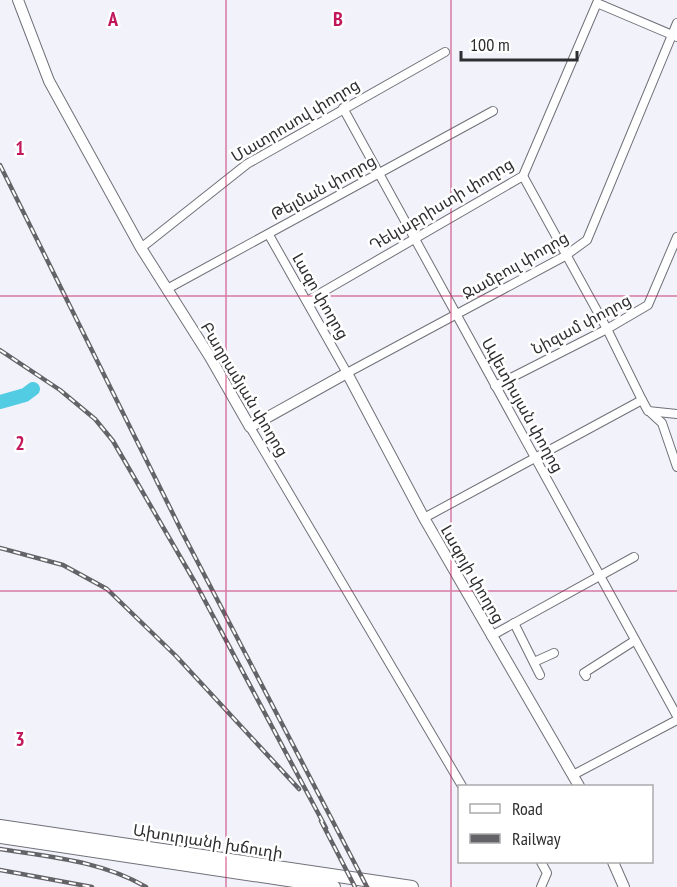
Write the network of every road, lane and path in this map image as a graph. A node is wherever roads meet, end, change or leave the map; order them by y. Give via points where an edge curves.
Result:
1 (18, 0) edge
2 (677, 23) edge
3 (675, 36) edge
4 (445, 52) dead end
5 (343, 108) junction
6 (493, 111) dead end
7 (379, 173) junction
8 (523, 176) junction
9 (269, 235) junction
10 (677, 237) edge
11 (414, 239) junction
12 (141, 248) junction
13 (565, 256) junction
14 (167, 289) junction
15 (307, 301) junction
16 (456, 315) junction
17 (607, 329) junction
18 (347, 373) junction
19 (495, 386) junction
20 (642, 400) junction
21 (648, 411) junction
22 (677, 414) edge
23 (250, 427) junction
24 (535, 459) junction
25 (677, 466) edge
26 (424, 518) junction
27 (634, 557) dead end
28 (599, 575) junction
29 (514, 623) junction
30 (491, 636) junction
31 (634, 641) junction
32 (554, 653) dead end
33 (534, 662) junction
34 (540, 675) dead end
35 (586, 676) dead end
36 (677, 718) edge
37 (573, 775) junction
38 (461, 785) edge
39 (578, 785) edge
40 (0, 826) edge
41 (0, 837) edge
42 (542, 863) edge
43 (614, 863) edge
44 (306, 881) edge
45 (334, 887) edge
46 (412, 887) edge
47 (541, 887) edge
48 (624, 887) edge

1 - 12 street, Բաղրամյան փողոց via 49,81
2 - 3 street, Ջամբուլ փողոց
3 - 8 street, Դեկաբրիստի փողոց via 597,3
3 - 13 street, Ջամբուլ փողոց via 587,240
4 - 5 street, Մատրոսով փողոց
5 - 7 street, Ավետիսյան փողոց
5 - 12 street, Մատրոսով փողոց via 247,164
6 - 7 street, Թելման փողոց
7 - 9 street, Թելման փողոց
7 - 11 street, Ավետիսյան փողոց
8 - 11 street, Դեկաբրիստի փողոց
8 - 13 street
9 - 14 street, Թելման փողոց
9 - 15 street, Լազո փողոց
10 - 17 street, Նիզամ փողոց via 648,305
11 - 15 street, Դեկաբրիստի փողոց
11 - 16 street, Ավետիսյան փողոց
12 - 14 street, Բաղրամյան փողոց
13 - 16 street, Ջամբուլ փողոց
13 - 17 street
14 - 23 street, Բաղրամյան փողոց
15 - 18 street, Լազո փողոց
16 - 18 street, Ջամբուլ փողոց
16 - 19 street, Ավետիսյան փողոց
17 - 19 street, Նիզամ փողոց
17 - 20 street
18 - 23 street, Ջամբուլ փողոց
18 - 26 street, Լազոյի փողոց
19 - 24 street, Ավետիսյան փողոց
20 - 21 street
20 - 24 street
21 - 22 street
21 - 25 street via 662,423
23 - 38 street, Բաղրամյան փողոց
24 - 26 street
24 - 28 street, Ավետիսյան փողոց
26 - 30 street, Լազոյի փողոց
27 - 28 street
28 - 29 street
28 - 31 street, Ավետիսյան փողոց
29 - 30 street
29 - 33 street
30 - 37 street, Լազոյի փողոց
31 - 35 street via 584,673
31 - 36 street, Ավետիսյան փողոց
32 - 33 street
33 - 34 street
36 - 37 street
37 - 39 street, Լազոյի փողոց
40 - 44 main road, Ախուրյանի խճուղի
41 - 44 main road, Ախուրյանի խճուղի
42 - 47 street via 547,873
43 - 48 street
44 - 45 main road, Ախուրյանի խճուղի
44 - 46 main road, Ախուրյանի խճուղի

